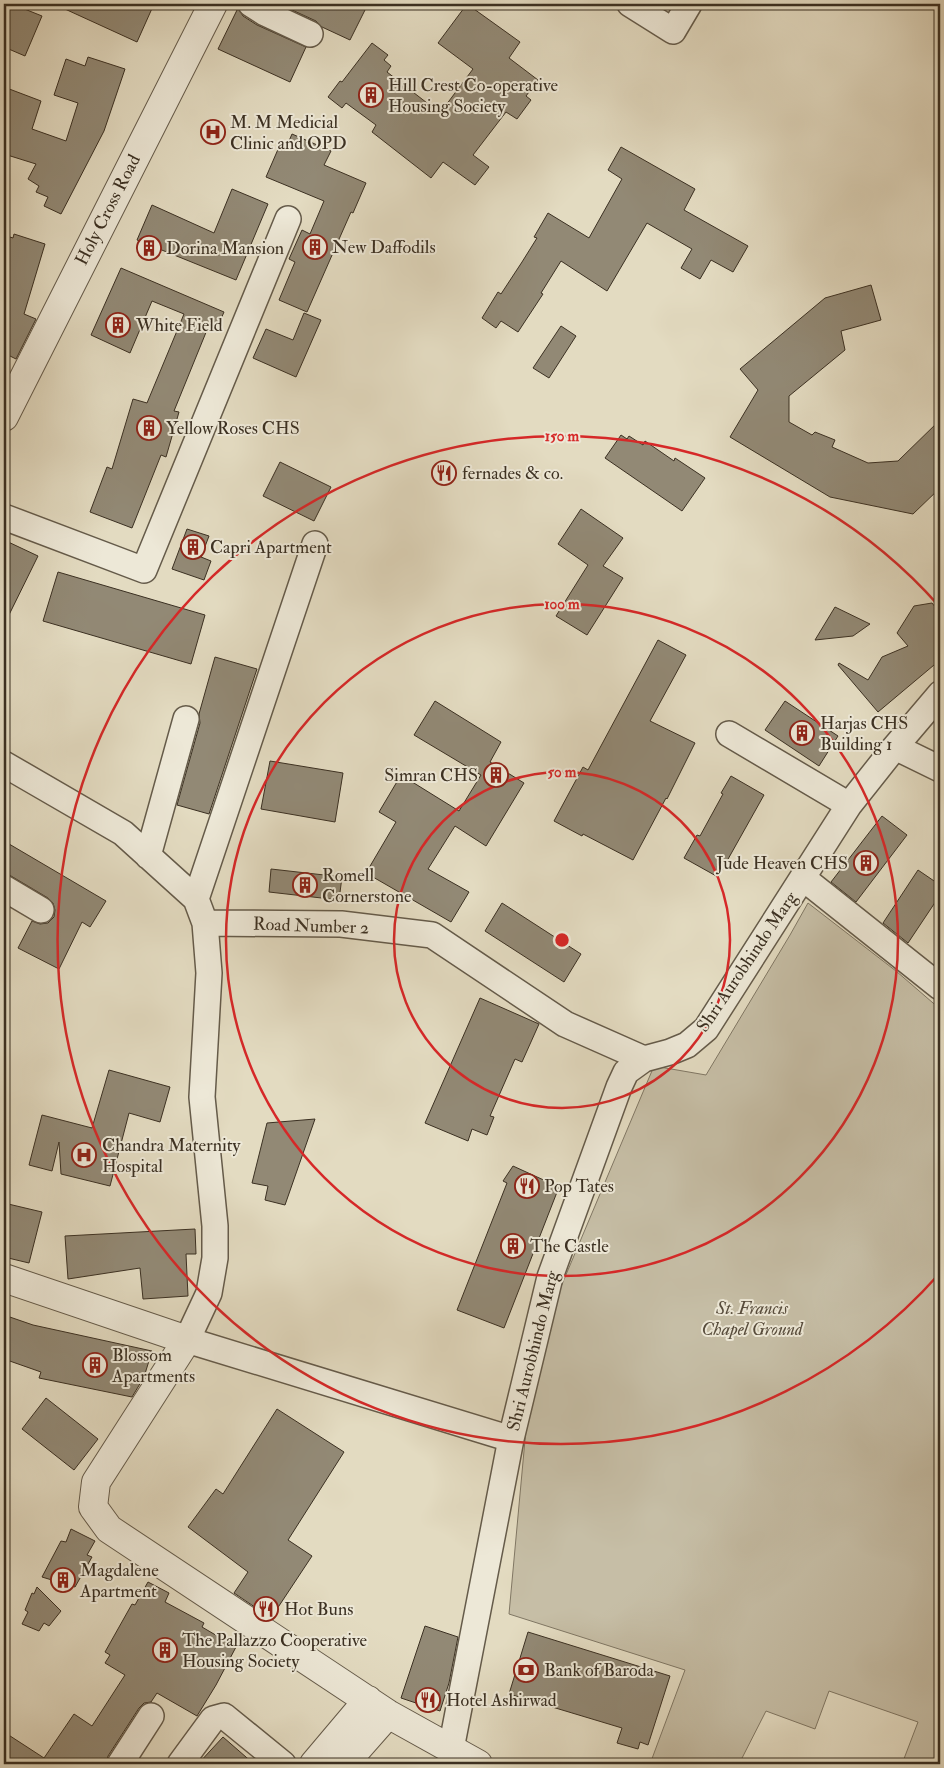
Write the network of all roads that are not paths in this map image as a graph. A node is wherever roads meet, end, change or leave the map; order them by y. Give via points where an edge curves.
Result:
1 (213, 4) edge
2 (251, 4) edge
3 (630, 4) edge
4 (689, 4) edge
5 (310, 34) dead end
6 (288, 218) dead end
7 (4, 417) edge
8 (4, 517) edge
9 (315, 544) dead end
10 (940, 694) edge
11 (186, 719) dead end
12 (730, 734) dead end
13 (895, 747) junction
14 (4, 764) edge
15 (940, 769) edge
16 (850, 805) junction
17 (148, 856) junction
18 (803, 878) junction
19 (4, 888) edge
20 (196, 898) junction
21 (40, 910) dead end
22 (205, 923) junction
23 (940, 987) edge
24 (644, 1059) junction
25 (4, 1278) edge
26 (187, 1340) junction
27 (512, 1439) junction
28 (378, 1707) junction
29 (151, 1716) dead end
30 (451, 1749) junction
31 (120, 1764) edge
32 (180, 1764) edge
33 (283, 1764) edge
34 (314, 1764) edge
35 (344, 1764) edge
36 (478, 1764) edge

1 - 7 street, Holy Cross Road
2 - 5 street
3 - 4 street via 673,31
6 - 8 street via 144,570
9 - 20 street
10 - 13 street, Shri Aurobhindo Marg
11 - 17 street
12 - 16 street
13 - 15 street
13 - 16 street, Shri Aurobhindo Marg
14 - 17 street via 123,833
16 - 18 street, Shri Aurobhindo Marg
17 - 20 street
18 - 23 street
18 - 24 street, Shri Aurobhindo Marg via 706,1029 687,1045
19 - 21 street
20 - 22 street
22 - 24 street, Road Number 2 via 340,924 432,935 565,1024
22 - 26 street via 209,973 202,1097 215,1226 215,1258 210,1293
24 - 27 street, Shri Aurobhindo Marg via 626,1072 619,1087 550,1277
25 - 26 street
26 - 27 street
26 - 28 street via 96,1482 93,1507 109,1529
27 - 30 street, Shri Aurobhindo Marg
28 - 30 street
28 - 34 street
28 - 35 street
29 - 31 street
30 - 36 street
32 - 33 street via 213,1720 224,1716

